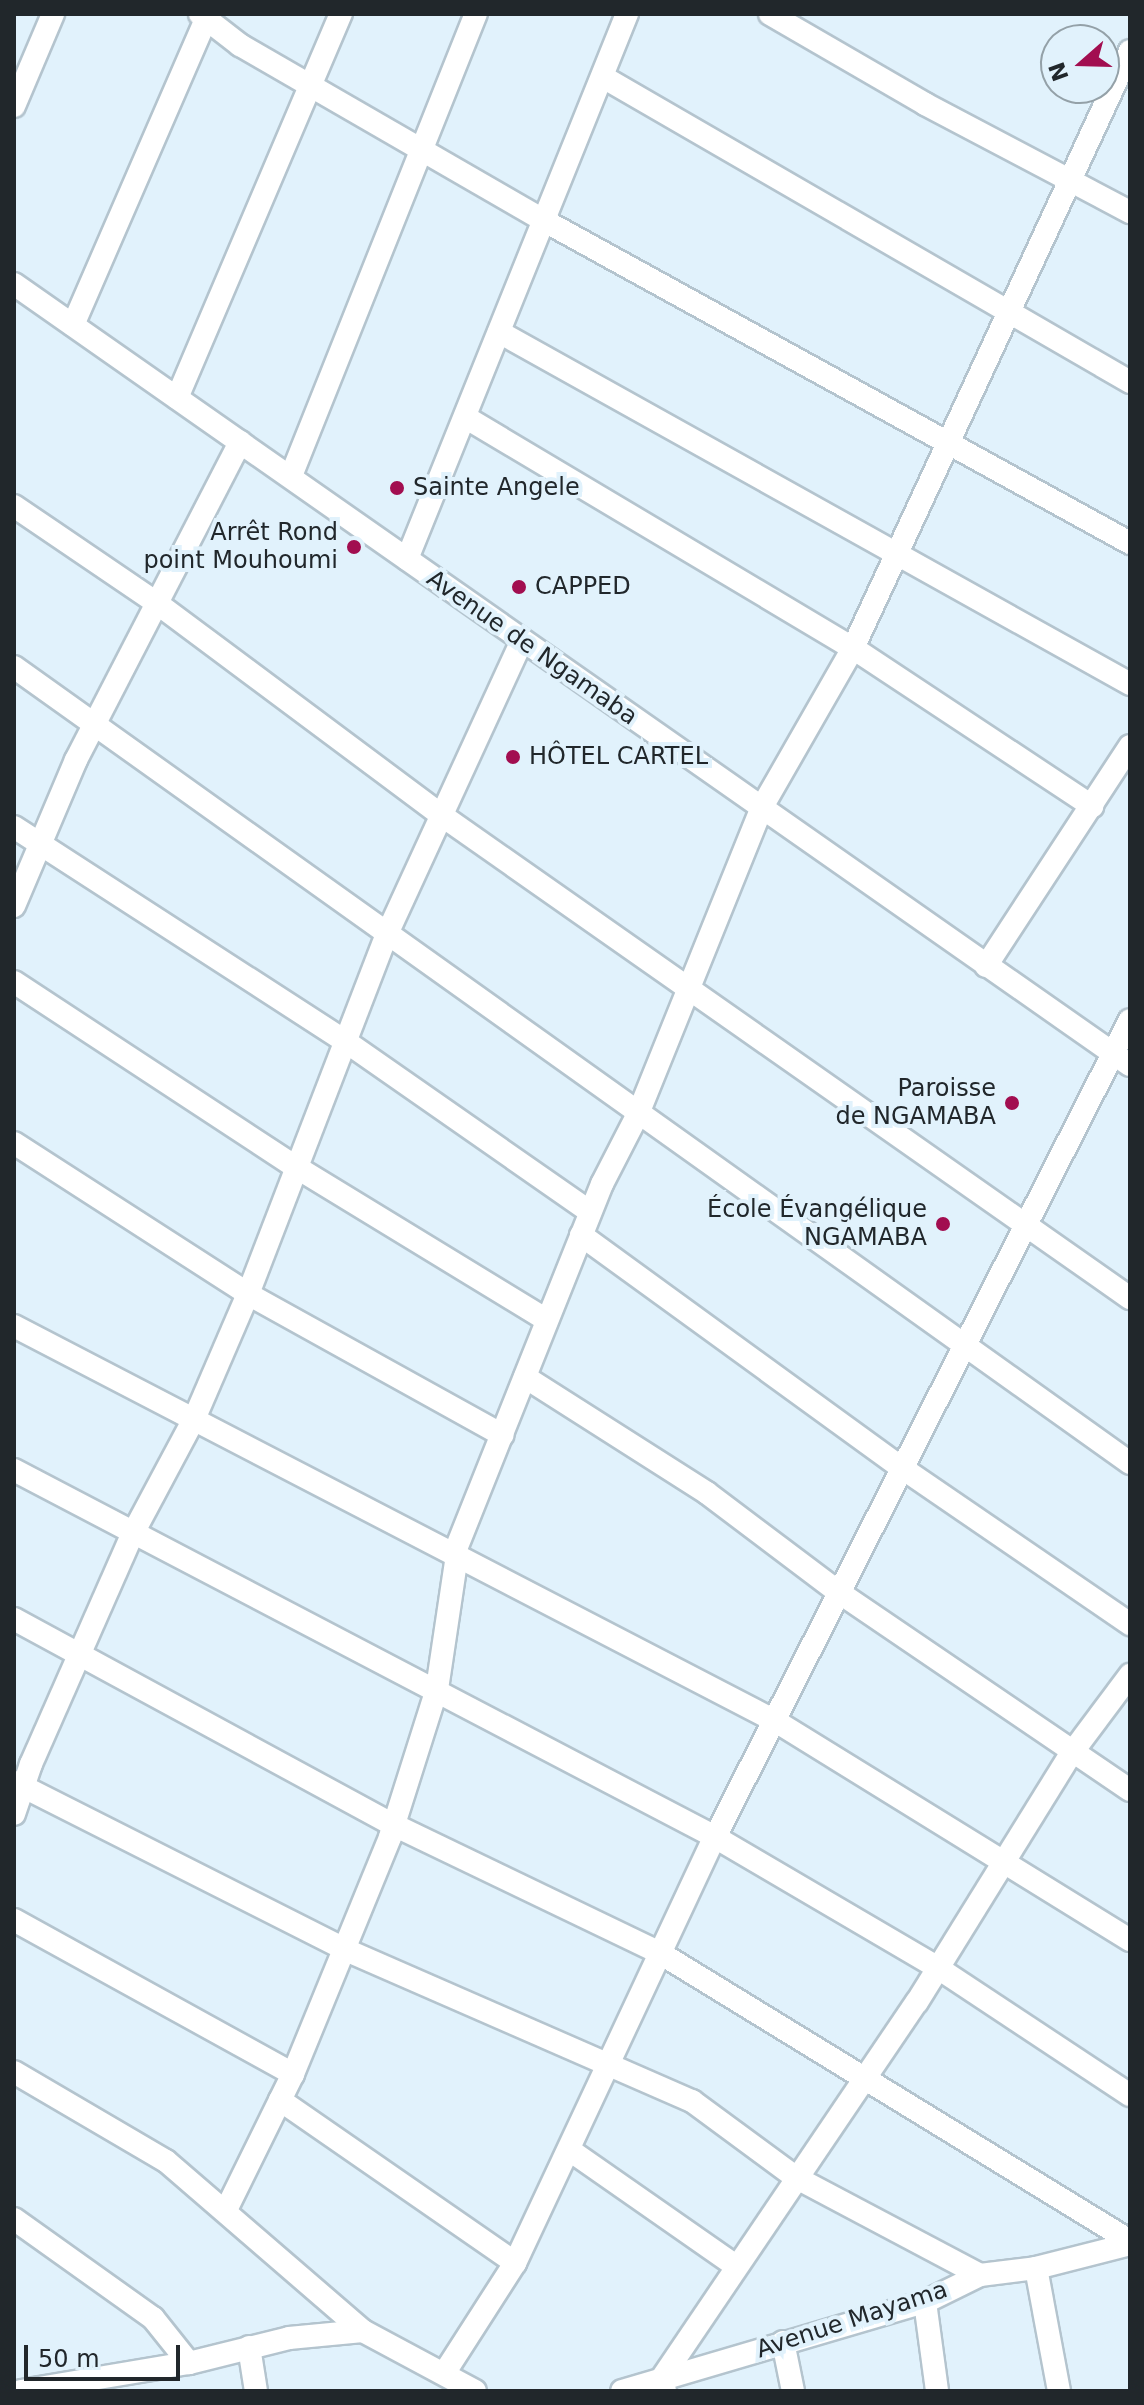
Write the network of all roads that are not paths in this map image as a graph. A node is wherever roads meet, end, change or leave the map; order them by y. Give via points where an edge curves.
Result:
1 (53, 14) edge
2 (341, 14) edge
3 (476, 14) edge
4 (627, 14) edge
5 (770, 14) edge
6 (205, 15) edge
7 (1130, 51) edge
8 (603, 77) junction
9 (313, 87) junction
10 (14, 106) edge
11 (424, 151) junction
12 (1070, 178) junction
13 (1130, 212) edge
14 (543, 220) junction
15 (14, 284) edge
16 (1006, 311) junction
17 (73, 325) junction
18 (499, 332) junction
19 (1130, 382) edge
20 (177, 398) junction
21 (465, 417) junction
22 (240, 442) junction
23 (945, 442) junction
24 (291, 476) junction
25 (14, 506) edge
26 (1130, 543) edge
27 (896, 552) junction
28 (407, 559) junction
29 (154, 601) junction
30 (522, 641) junction
31 (853, 648) junction
32 (14, 667) edge
33 (1130, 684) edge
34 (95, 721) junction
35 (1130, 746) edge
36 (1092, 806) junction
37 (762, 807) junction
38 (444, 817) junction
39 (14, 827) edge
40 (41, 843) junction
41 (14, 906) edge
42 (387, 934) junction
43 (986, 966) junction
44 (14, 982) edge
45 (689, 987) junction
46 (1130, 1020) edge
47 (345, 1041) junction
48 (1111, 1051) junction
49 (1130, 1065) edge
50 (638, 1114) junction
51 (14, 1143) edge
52 (296, 1167) junction
53 (590, 1212) junction
54 (1025, 1220) junction
55 (581, 1235) junction
56 (248, 1294) junction
57 (1130, 1298) edge
58 (547, 1320) junction
59 (14, 1326) edge
60 (963, 1348) junction
61 (525, 1377) junction
62 (195, 1417) junction
63 (502, 1435) junction
64 (1130, 1463) edge
65 (14, 1470) edge
66 (905, 1470) junction
67 (132, 1535) junction
68 (456, 1554) junction
69 (837, 1591) junction
70 (14, 1619) edge
71 (1130, 1624) edge
72 (79, 1655) junction
73 (1130, 1675) edge
74 (437, 1689) junction
75 (777, 1722) junction
76 (1071, 1754) junction
77 (19, 1785) edge
78 (1130, 1790) edge
79 (14, 1814) edge
80 (394, 1825) junction
81 (715, 1837) junction
82 (1006, 1859) junction
83 (14, 1920) edge
84 (1130, 1940) edge
85 (346, 1950) junction
86 (660, 1953) junction
87 (938, 1968) junction
88 (608, 2062) junction
89 (14, 2072) edge
90 (293, 2074) junction
91 (864, 2079) junction
92 (1130, 2095) edge
93 (280, 2100) junction
94 (571, 2151) junction
95 (795, 2177) junction
96 (226, 2210) junction
97 (14, 2219) edge
98 (1130, 2242) edge
99 (515, 2263) junction
100 (736, 2266) junction
101 (1036, 2268) junction
102 (980, 2275) junction
103 (925, 2302) junction
104 (363, 2331) junction
105 (783, 2342) junction
106 (249, 2347) junction
107 (189, 2363) junction
108 (445, 2372) junction
109 (663, 2385) edge
110 (21, 2391) edge
111 (256, 2391) edge
112 (475, 2391) edge
113 (622, 2391) edge
114 (793, 2391) edge
115 (937, 2391) edge
116 (1059, 2391) edge

1 - 10 street
2 - 9 street
3 - 11 street
4 - 8 street
5 - 12 street via 925,104
6 - 9 street via 240,45
6 - 17 street
7 - 12 street
8 - 14 street
8 - 16 street
9 - 11 street
9 - 20 street
11 - 14 street
11 - 24 street
12 - 13 street
12 - 16 street
14 - 18 street
14 - 23 street
15 - 17 street, Avenue de Ngamaba
16 - 19 street
16 - 23 street
17 - 20 street, Avenue de Ngamaba
18 - 21 street
18 - 27 street
20 - 22 street, Avenue de Ngamaba
21 - 28 street
21 - 31 street
22 - 24 street, Avenue de Ngamaba
22 - 29 street
23 - 26 street
23 - 27 street
24 - 28 street, Avenue de Ngamaba
25 - 29 street
27 - 31 street
27 - 33 street
28 - 30 street, Avenue de Ngamaba
29 - 34 street
29 - 38 street
30 - 37 street, Avenue de Ngamaba
30 - 38 street
31 - 36 street
31 - 37 street
32 - 34 street
34 - 40 street
34 - 42 street
35 - 36 street
36 - 43 street
37 - 43 street, Avenue de Ngamaba
37 - 45 street
38 - 42 street
38 - 45 street
39 - 40 street
40 - 41 street
40 - 47 street
42 - 47 street
42 - 50 street
43 - 48 street, Avenue de Ngamaba
44 - 52 street
45 - 50 street
45 - 54 street
46 - 48 street
47 - 52 street
47 - 53 street
48 - 49 street, Avenue de Ngamaba
48 - 54 street
50 - 53 street
50 - 60 street
51 - 56 street
52 - 56 street
52 - 58 street
53 - 55 street
54 - 57 street
54 - 60 street
55 - 58 street
55 - 66 street
56 - 62 street
56 - 63 street
58 - 61 street
59 - 62 street
60 - 64 street
60 - 66 street
61 - 63 street
61 - 69 street via 707,1493
62 - 67 street
62 - 68 street
63 - 68 street
65 - 67 street
66 - 69 street
66 - 71 street
67 - 72 street
67 - 74 street
68 - 74 street
68 - 75 street
69 - 75 street
69 - 76 street
70 - 72 street
72 - 77 street
72 - 80 street
73 - 76 street
74 - 80 street
74 - 81 street
75 - 81 street
75 - 82 street
76 - 78 street
76 - 82 street
77 - 79 street
77 - 85 street
80 - 85 street
80 - 86 street
81 - 86 street
81 - 87 street
82 - 84 street
82 - 87 street
83 - 90 street
85 - 88 street
85 - 90 street
86 - 88 street
86 - 91 street
87 - 91 street
87 - 92 street
88 - 94 street
88 - 95 street via 692,2101
89 - 96 street via 166,2161
90 - 93 street
91 - 95 street
91 - 98 street
93 - 96 street
93 - 99 street
94 - 99 street
94 - 100 street
95 - 100 street
95 - 102 street
96 - 104 street
97 - 107 street via 153,2318
98 - 101 street, Avenue Mayama
99 - 108 street
100 - 109 street
101 - 102 street, Avenue Mayama
101 - 116 street
102 - 103 street, Avenue Mayama
103 - 105 street, Avenue Mayama
103 - 115 street
104 - 106 street
104 - 108 street
105 - 109 street, Avenue Mayama
105 - 114 street
106 - 107 street
106 - 111 street
107 - 110 street
108 - 112 street
109 - 113 street, Avenue Mayama

